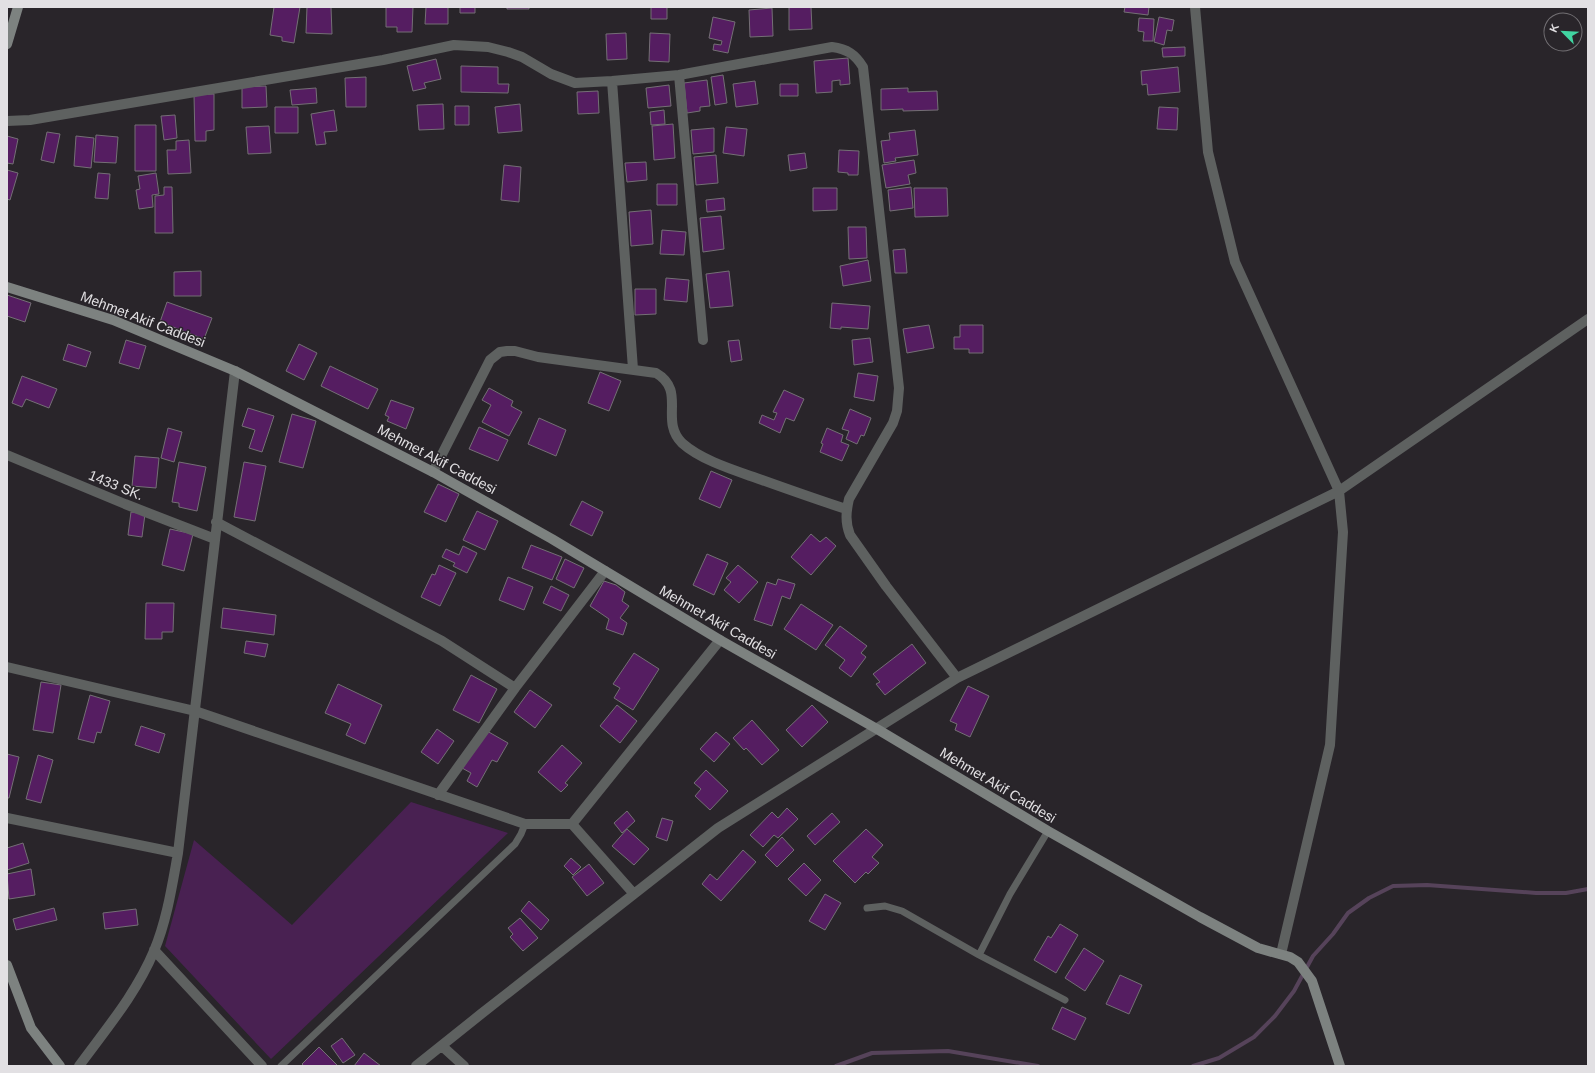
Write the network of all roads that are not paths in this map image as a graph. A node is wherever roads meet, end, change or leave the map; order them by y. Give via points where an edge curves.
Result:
1 (18, 7) edge
2 (1195, 7) edge
3 (7, 44) edge
4 (679, 75) junction
5 (612, 81) junction
6 (7, 121) edge
7 (7, 287) edge
8 (1588, 320) edge
9 (703, 340) dead end
10 (633, 370) junction
11 (235, 371) junction
12 (7, 455) edge
13 (433, 472) junction
14 (1338, 491) junction
15 (846, 509) junction
16 (216, 522) junction
17 (215, 539) junction
18 (604, 571) junction
19 (720, 640) junction
20 (7, 667) edge
21 (956, 678) junction
22 (514, 688) junction
23 (195, 711) junction
24 (876, 729) junction
25 (438, 795) junction
26 (7, 818) edge
27 (525, 824) junction
28 (572, 824) junction
29 (1048, 831) junction
30 (178, 853) junction
31 (634, 894) junction
32 (867, 908) dead end
33 (154, 950) junction
34 (979, 954) junction
35 (1281, 954) junction
36 (7, 965) edge
37 (1065, 1000) dead end
38 (442, 1046) junction
39 (60, 1066) edge
40 (79, 1066) edge
41 (262, 1066) edge
42 (281, 1066) edge
43 (416, 1066) edge
44 (464, 1066) edge
45 (1340, 1066) edge

1 - 3 street
2 - 14 street via 1208,152 1235,262
4 - 5 street
4 - 9 street
4 - 15 street via 832,47 852,52 863,67 899,388 893,424 849,499
5 - 6 street via 576,83 551,74 508,52 488,47 454,45 217,89 30,120
5 - 10 street
7 - 11 street, Mehmet Akif Caddesi via 113,320
8 - 14 street
10 - 13 street via 538,357 515,351 500,352 486,366
10 - 15 street via 656,373 668,382 673,396 673,428 690,449 733,470
11 - 13 street, Mehmet Akif Caddesi
11 - 16 street
12 - 17 street, 1433 SK.
13 - 18 street, Mehmet Akif Caddesi via 477,495
14 - 21 street
14 - 35 street via 1343,532 1330,745
15 - 21 street via 850,534
16 - 17 street
16 - 22 street via 442,641
17 - 23 street
18 - 19 street, Mehmet Akif Caddesi
18 - 22 street
19 - 24 street, Mehmet Akif Caddesi
19 - 28 street
20 - 23 street
21 - 24 street
22 - 25 street
23 - 25 street
23 - 30 street
24 - 29 street, Mehmet Akif Caddesi
24 - 31 street via 718,828
25 - 27 street
26 - 30 street
27 - 28 street
27 - 42 lane via 515,844
28 - 31 street
29 - 34 lane via 1010,894
29 - 35 street, Mehmet Akif Caddesi via 1231,934 1258,948
30 - 33 street via 169,903
31 - 38 street
32 - 34 lane via 885,906 898,910
33 - 40 street via 135,988
33 - 41 street
34 - 37 lane
35 - 45 street, Mehmet Akif Caddesi via 1298,962 1308,975 1318,994
36 - 39 street via 31,1028
38 - 43 street
38 - 44 street

